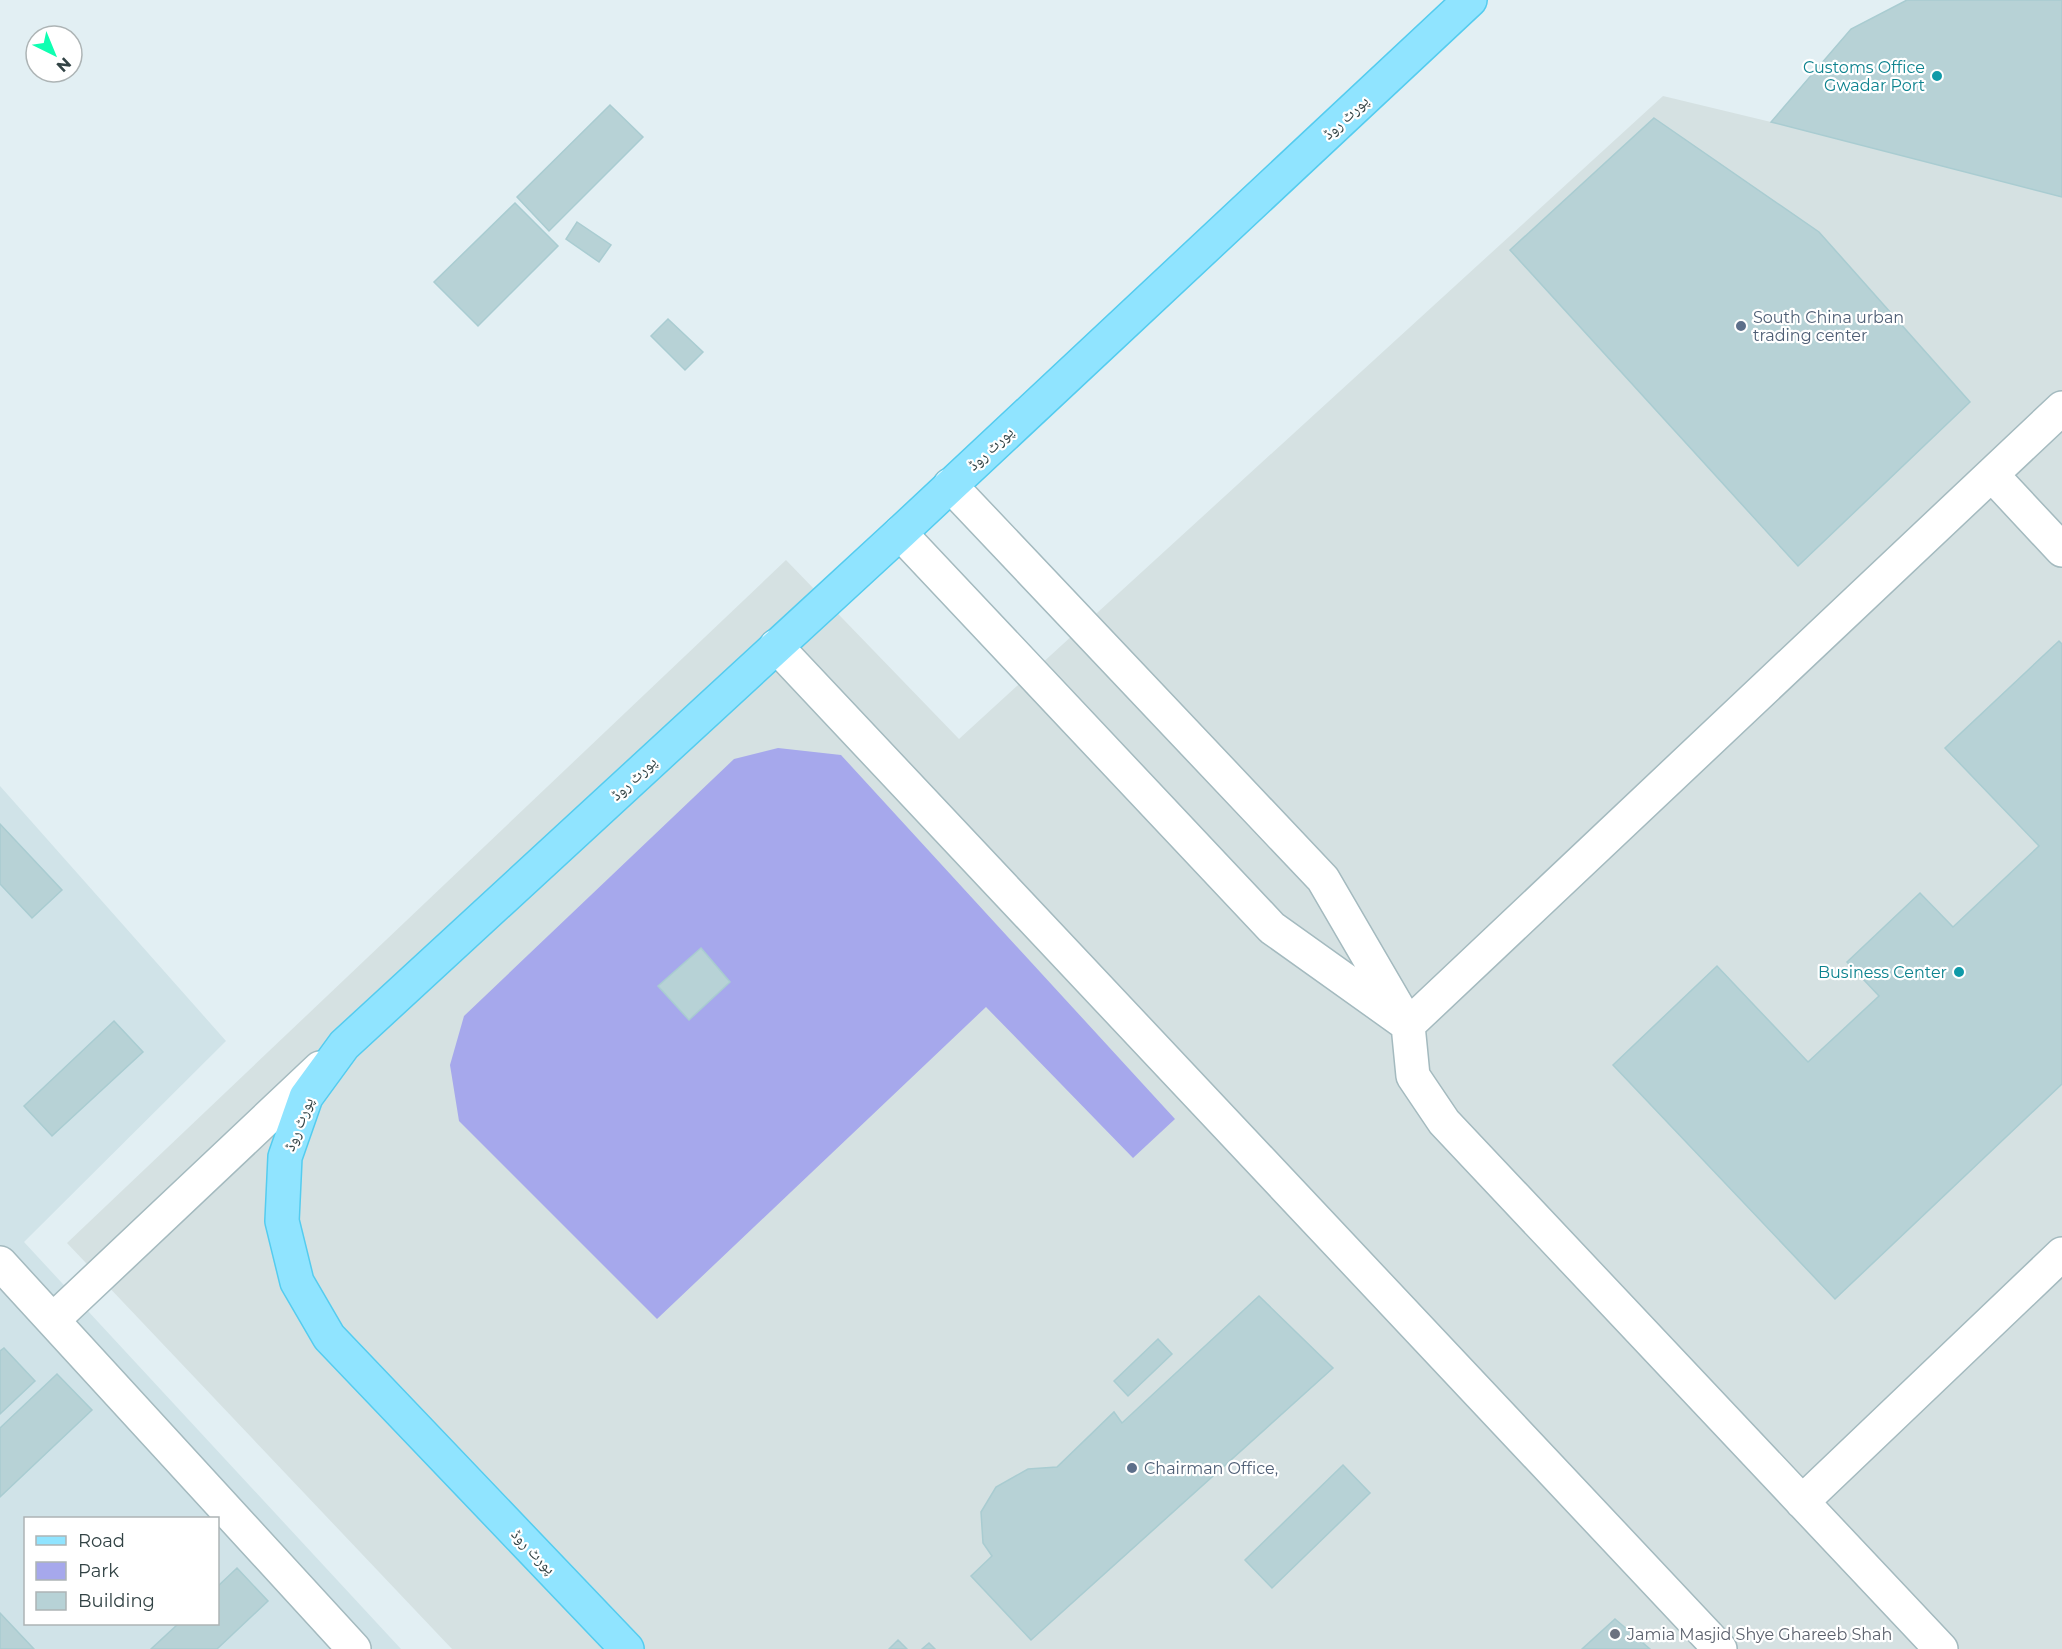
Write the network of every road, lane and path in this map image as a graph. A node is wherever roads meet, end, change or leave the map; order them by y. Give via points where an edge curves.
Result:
1 (1470, 0) edge
2 (2062, 408) edge
3 (1992, 475) junction
4 (950, 485) junction
5 (900, 533) junction
6 (2062, 550) edge
7 (776, 646) junction
8 (1408, 1025) junction
9 (344, 1045) junction
10 (2062, 1254) edge
11 (0, 1263) edge
12 (53, 1320) junction
13 (1802, 1502) junction
14 (354, 1649) edge
15 (627, 1649) edge
16 (1720, 1649) edge
17 (1941, 1649) edge

1 - 4 main road, پورٹ روڈ
2 - 3 street
3 - 6 street
3 - 8 street
4 - 5 main road, پورٹ روڈ
4 - 8 street via 1323,879
5 - 7 main road, پورٹ روڈ
5 - 8 street via 1272,928
7 - 9 main road, پورٹ روڈ
7 - 16 street
8 - 13 street via 1413,1076 1444,1122
9 - 12 street
9 - 15 main road, پورٹ روڈ via 306,1097 285,1157 282,1221 297,1282 329,1337
10 - 13 street
11 - 12 street
12 - 14 street
13 - 17 street

